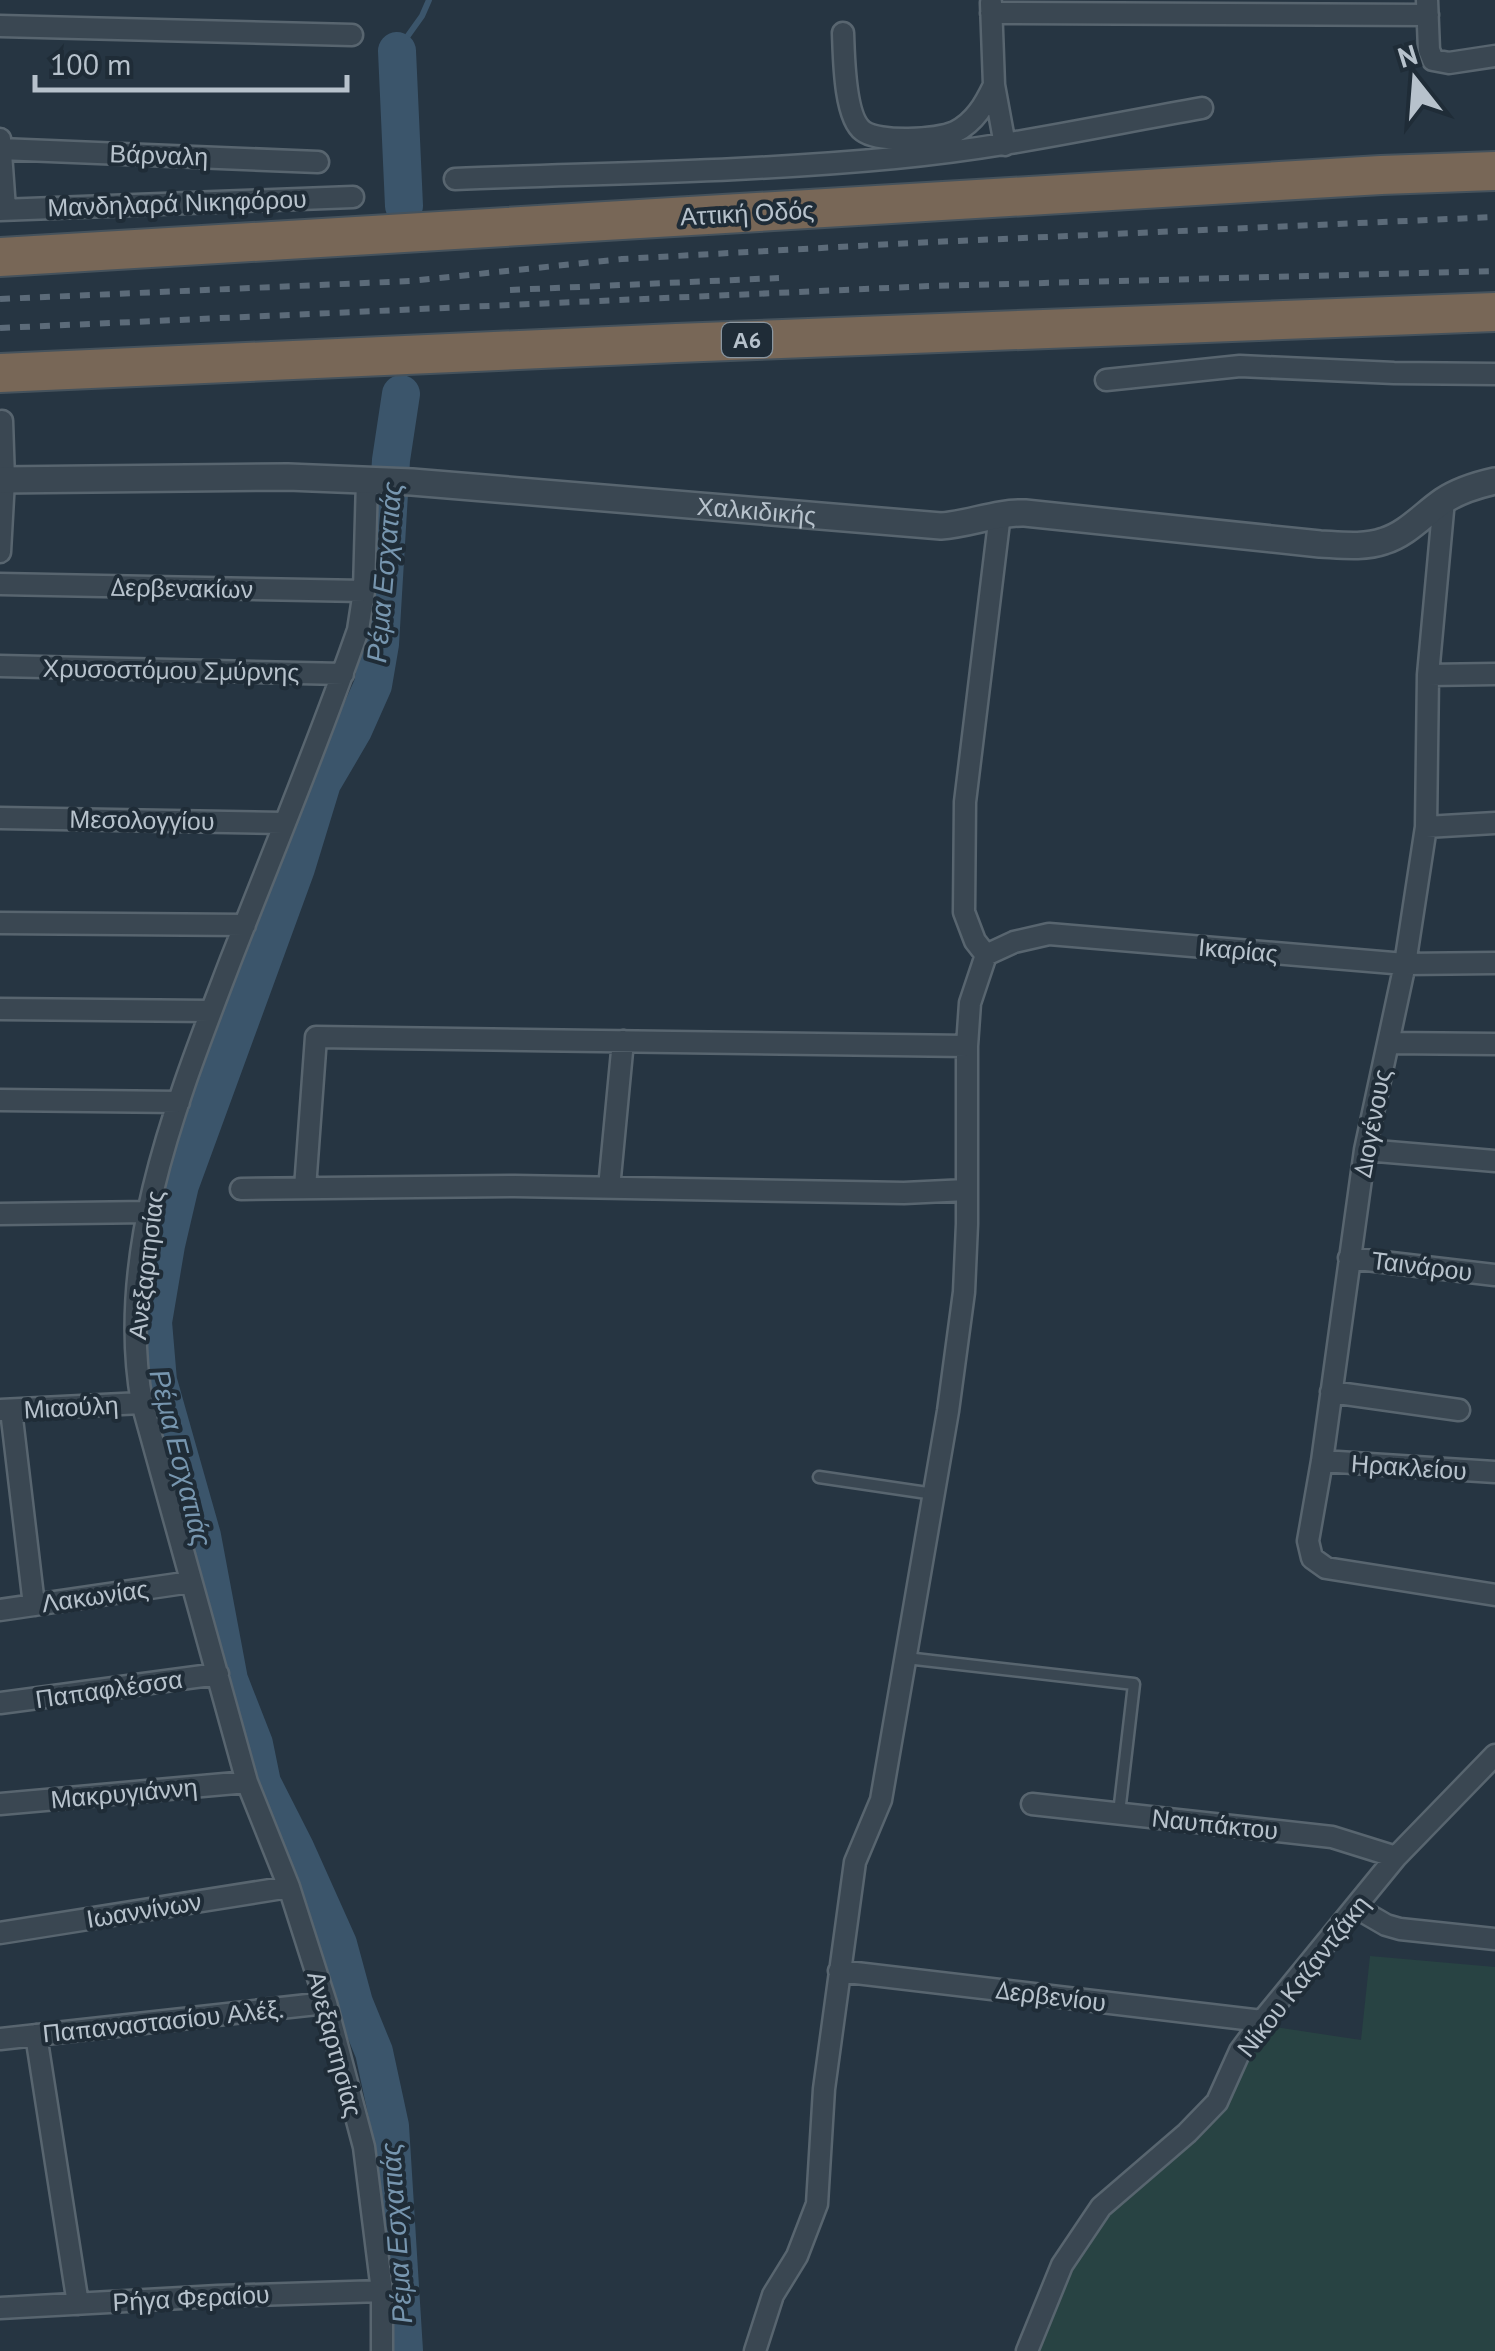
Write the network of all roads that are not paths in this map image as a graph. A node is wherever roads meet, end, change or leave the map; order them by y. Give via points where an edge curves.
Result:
1 (991, 6) edge
2 (1427, 8) edge
3 (0, 26) edge
4 (843, 33) dead end
5 (352, 35) dead end
6 (1495, 56) edge
7 (994, 85) junction
8 (1202, 108) dead end
9 (0, 140) edge
10 (1005, 145) junction
11 (0, 149) edge
12 (318, 162) dead end
13 (1495, 171) edge
14 (455, 178) dead end
15 (353, 198) dead end
16 (2, 209) edge
17 (0, 257) edge
18 (1495, 312) edge
19 (0, 373) edge
20 (1495, 374) edge
21 (1106, 380) dead end
22 (2, 422) edge
23 (2, 480) edge
24 (374, 481) junction
25 (1495, 481) edge
26 (1444, 500) junction
27 (1000, 514) junction
28 (0, 552) edge
29 (0, 584) edge
30 (364, 592) junction
31 (0, 666) edge
32 (343, 674) junction
33 (1495, 674) edge
34 (1428, 676) junction
35 (0, 818) edge
36 (283, 823) junction
37 (1495, 824) edge
38 (1426, 827) junction
39 (0, 923) edge
40 (245, 925) junction
41 (986, 956) junction
42 (1495, 963) edge
43 (1405, 964) junction
44 (0, 1009) edge
45 (212, 1011) junction
46 (623, 1042) junction
47 (1388, 1043) junction
48 (1495, 1044) edge
49 (967, 1046) junction
50 (0, 1100) edge
51 (179, 1102) junction
52 (1365, 1150) junction
53 (1495, 1160) edge
54 (305, 1188) junction
55 (608, 1188) junction
56 (241, 1189) dead end
57 (967, 1190) junction
58 (148, 1212) junction
59 (0, 1214) edge
60 (1349, 1258) junction
61 (1495, 1275) edge
62 (1331, 1392) junction
63 (142, 1402) junction
64 (5, 1410) edge
65 (1459, 1410) dead end
66 (1322, 1461) junction
67 (1495, 1472) edge
68 (819, 1477) dead end
69 (934, 1494) junction
70 (191, 1582) junction
71 (1495, 1596) edge
72 (34, 1605) junction
73 (0, 1610) edge
74 (906, 1658) junction
75 (218, 1674) junction
76 (0, 1704) edge
77 (1495, 1755) edge
78 (248, 1782) junction
79 (0, 1804) edge
80 (1032, 1804) dead end
81 (1119, 1814) junction
82 (1396, 1857) junction
83 (289, 1887) junction
84 (1355, 1907) junction
85 (0, 1932) edge
86 (1495, 1939) edge
87 (839, 1970) junction
88 (326, 2003) junction
89 (1262, 2021) junction
90 (36, 2035) junction
91 (0, 2039) edge
92 (382, 2290) junction
93 (78, 2304) junction
94 (0, 2308) edge
95 (382, 2351) edge
96 (755, 2351) edge
97 (1027, 2351) edge

1 - 2 street
1 - 7 street
2 - 6 street via 1433,60
3 - 5 street
4 - 7 street via 848,94 863,131 888,138 954,132 981,111
7 - 10 street
8 - 10 street
9 - 11 street
10 - 14 street via 760,168
11 - 12 street, Βάρναλη
11 - 16 street
13 - 17 highway, Αττική Οδός
15 - 16 street, Μανδηλαρά Νικηφόρου
18 - 19 highway, Α6
20 - 21 street via 1240,366
22 - 23 street
23 - 24 street, Χαλκιδικής
23 - 28 street
24 - 27 street, Χαλκιδικής via 940,526
24 - 30 street, Ανεξαρτησίας
25 - 26 street, Χαλκιδικής
26 - 27 street, Χαλκιδικής via 1398,536 1368,545
26 - 34 street, Διογένους
27 - 41 street via 965,802 964,912
29 - 30 street, Δερβενακίων
30 - 32 street, Ανεξαρτησίας
31 - 32 street, Χρυσοστόμου Σμύρνης
32 - 36 street, Ανεξαρτησίας
33 - 34 street
34 - 38 street, Διογένους
35 - 36 street, Μεσολογγίου
36 - 40 street, Ανεξαρτησίας
37 - 38 street
38 - 43 street, Διογένους
39 - 40 street
40 - 45 street, Ανεξαρτησίας
41 - 43 street, Ικαρίας via 1050,934
41 - 49 street via 970,1003
42 - 43 street, Ικαρίας
43 - 47 street, Διογένους
44 - 45 street
45 - 51 street, Ανεξαρτησίας
46 - 49 street
46 - 54 street via 316,1037
46 - 55 street
47 - 48 street
47 - 52 street, Διογένους
49 - 57 street
50 - 51 street
51 - 58 street, Ανεξαρτησίας
52 - 53 street
52 - 60 street, Διογένους
54 - 55 street
54 - 56 street
55 - 57 street
57 - 69 street via 964,1292
58 - 59 street
58 - 63 street, Ανεξαρτησίας via 135,1315
60 - 61 street, Ταινάρου
60 - 62 street, Διογένους
62 - 65 street
62 - 66 street, Διογένους
63 - 64 street, Μιαούλη
63 - 70 street, Ανεξαρτησίας
64 - 72 street
66 - 67 street, Ηρακλείου
66 - 71 street, Διογένους via 1308,1542 1312,1558 1326,1568
68 - 69 lane
69 - 74 street
70 - 72 street, Λακωνίας
70 - 75 street, Ανεξαρτησίας
72 - 73 street, Λακωνίας
74 - 81 lane via 1134,1684
74 - 87 street via 881,1800 855,1862
75 - 76 street, Παπαφλέσσα
75 - 78 street, Ανεξαρτησίας
77 - 82 street, Νίκου Καζαντζάκη
78 - 79 street, Μακρυγιάννη
78 - 83 street, Ανεξαρτησίας
80 - 81 street, Ναυπάκτου
81 - 82 street, Ναυπάκτου via 1332,1837
82 - 84 street, Νίκου Καζαντζάκη
83 - 85 street, Ιωαννίνων
83 - 88 street, Ανεξαρτησίας
84 - 86 street via 1400,1929
84 - 89 street, Νίκου Καζαντζάκη
87 - 89 street, Δερβενίου
87 - 96 street via 817,2204 773,2295
88 - 90 street, Παπαναστασίου Αλέξ.
88 - 92 street, Ανεξαρτησίας via 364,2147
89 - 97 street, Νίκου Καζαντζάκη via 1217,2102 1101,2207 1062,2264
90 - 91 street, Παπαναστασίου Αλέξ.
90 - 93 street
92 - 93 street, Ρήγα Φεραίου
92 - 95 street, Ανεξαρτησίας
93 - 94 street, Ρήγα Φεραίου

